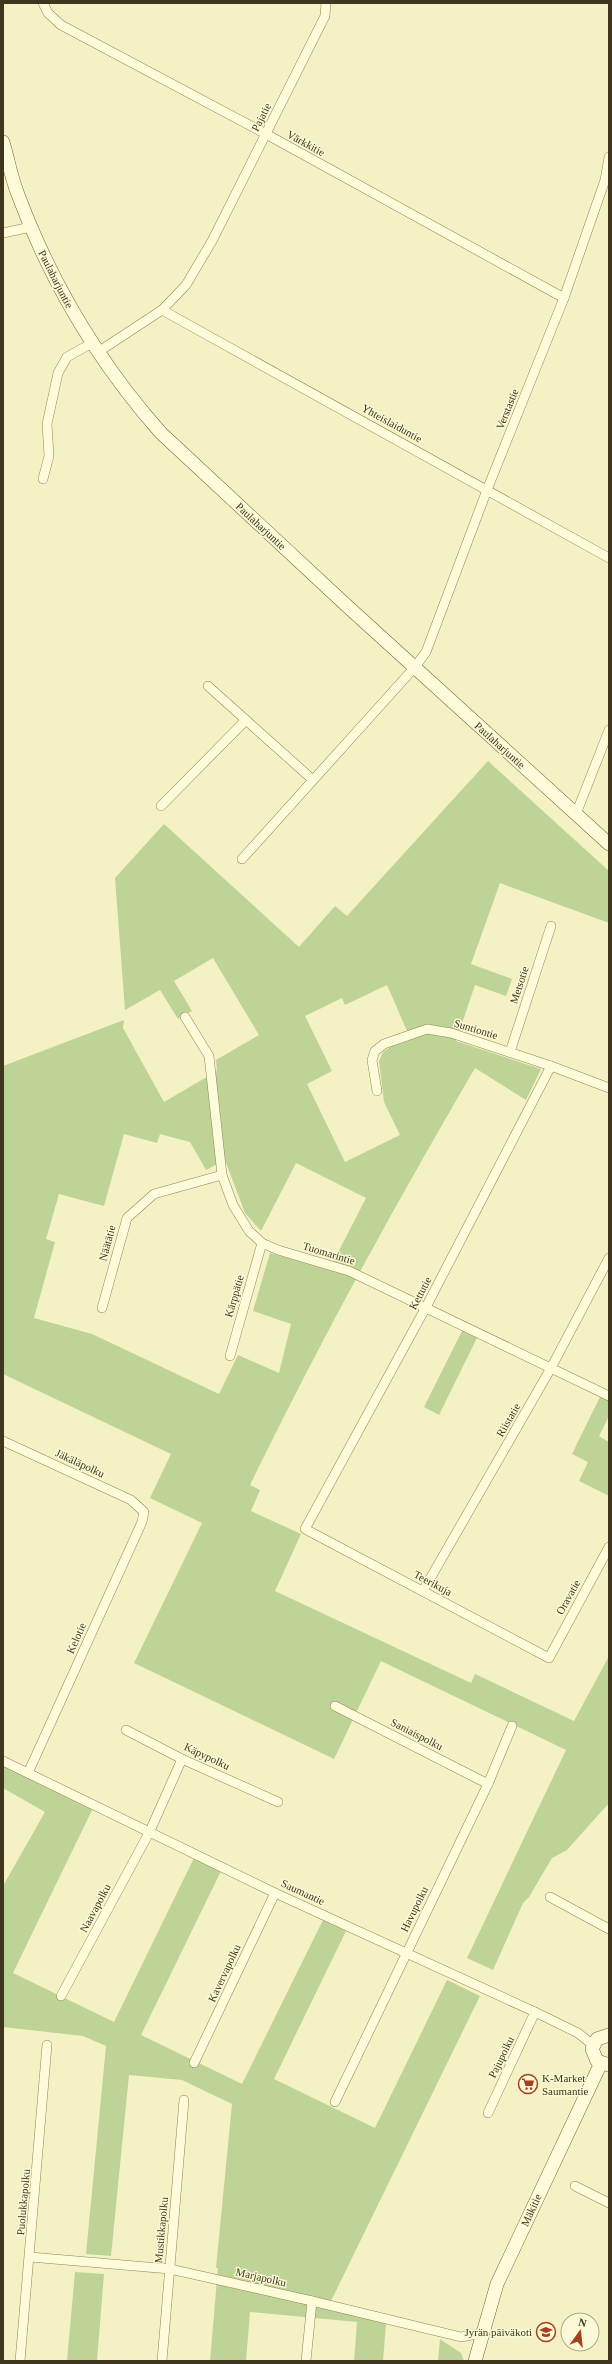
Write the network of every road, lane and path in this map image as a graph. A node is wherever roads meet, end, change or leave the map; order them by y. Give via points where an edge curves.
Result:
1 (43, 3) edge
2 (326, 3) edge
3 (266, 134) junction
4 (3, 142) edge
5 (609, 157) edge
6 (31, 227) junction
7 (3, 233) edge
8 (564, 298) junction
9 (162, 310) junction
10 (95, 347) junction
11 (43, 478) dead end
12 (487, 490) junction
13 (609, 558) edge
14 (415, 667) junction
15 (208, 686) dead end
16 (245, 721) junction
17 (609, 730) edge
18 (313, 780) junction
19 (161, 806) dead end
20 (576, 814) junction
21 (609, 844) edge
22 (242, 858) dead end
23 (552, 926) dead end
24 (185, 1017) dead end
25 (510, 1052) junction
26 (551, 1066) junction
27 (609, 1088) edge
28 (377, 1091) dead end
29 (222, 1174) junction
30 (262, 1243) junction
31 (609, 1258) edge
32 (426, 1307) junction
33 (102, 1308) dead end
34 (230, 1356) dead end
35 (551, 1368) junction
36 (609, 1396) edge
37 (3, 1441) edge
38 (144, 1512) joint
39 (305, 1529) joint
40 (609, 1547) edge
41 (423, 1592) junction
42 (549, 1658) joint
43 (335, 1706) dead end
44 (512, 1726) dead end
45 (126, 1730) dead end
46 (182, 1759) junction
47 (3, 1761) edge
48 (28, 1773) junction
49 (488, 1784) junction
50 (278, 1802) dead end
51 (150, 1831) junction
52 (275, 1892) junction
53 (550, 1897) dead end
54 (609, 1929) edge
55 (405, 1954) junction
56 (60, 1996) dead end
57 (536, 2012) junction
58 (609, 2035) edge
59 (47, 2044) dead end
60 (593, 2045) junction
61 (194, 2063) dead end
62 (605, 2064) edge
63 (184, 2100) dead end
64 (335, 2102) dead end
65 (488, 2113) dead end
66 (575, 2186) dead end
67 (609, 2203) edge
68 (30, 2257) junction
69 (170, 2269) junction
70 (312, 2300) junction
71 (482, 2333) junction
72 (20, 2361) edge
73 (162, 2361) edge
74 (306, 2361) edge
75 (474, 2361) edge

1 - 3 street, Värkkitie via 48,13 61,25
2 - 3 street, Pajatie via 325,16
3 - 8 street, Värkkitie
3 - 9 street, Pajatie via 212,241 186,285
4 - 6 main road, Paulaharjuntie via 16,191
5 - 8 street, Verstastie via 605,180
6 - 7 street
6 - 10 main road, Paulaharjuntie via 62,294
8 - 12 street, Verstastie
9 - 10 street, Pajatie
9 - 12 street, Yhteislaiduntie
10 - 11 street, Pajatie via 67,357 58,373 47,424 49,456
10 - 14 main road, Paulaharjuntie via 136,405 161,433
12 - 13 street, Yhteislaiduntie
12 - 14 street, Verstastie via 426,652
14 - 18 street, Verstastie
14 - 20 main road, Paulaharjuntie
15 - 16 street
16 - 18 street
16 - 19 street
17 - 20 street
18 - 22 street, Verstastie
20 - 21 main road, Paulaharjuntie
23 - 25 street, Metsotie
24 - 29 street, Tuomarintie via 209,1056
25 - 26 street, Suntiontie
25 - 28 street, Suntiontie via 451,1033 428,1030 415,1032 384,1044 375,1051 372,1060
26 - 27 street, Suntiontie
26 - 32 street, Kettutie
29 - 30 street, Tuomarintie via 233,1205 249,1231
29 - 33 street, Näätätie via 154,1194 127,1218
30 - 32 street, Tuomarintie via 349,1271
30 - 34 street, Kärppätie
31 - 35 street, Riistatie
32 - 35 street, Tuomarintie
32 - 39 street, Kettutie
35 - 36 street, Tuomarintie
35 - 41 street, Riistatie
37 - 38 street, Jäkäläpolku via 131,1500
38 - 48 street, Kelotie via 142,1522
39 - 41 street, Teerikuja
40 - 42 street, Oravatie
41 - 42 street, Teerikuja
43 - 49 street, Saniaispolku
44 - 49 street, Havupolku
45 - 46 street, Käpypolku
46 - 50 street, Käpypolku
46 - 51 street, Naavapolku
47 - 48 street, Saumantie
48 - 51 street, Saumantie
49 - 55 street, Havupolku
51 - 52 street, Saumantie
51 - 56 street, Naavapolku
52 - 55 street, Saumantie
52 - 61 street, Kavervapolku
53 - 54 street
55 - 57 street, Saumantie
55 - 64 street, Havupolku
57 - 60 street, Saumantie via 578,2033
57 - 65 street, Pajupolku
58 - 60 main road via 600,2037
59 - 68 street, Puolukkapolku
60 - 62 main road via 593,2055
62 - 71 main road, Mäkitie via 497,2284
63 - 69 street, Mustikkapolku
66 - 67 street
68 - 69 street, Marjapolku
68 - 72 street, Puolukkapolku
69 - 70 street, Marjapolku
69 - 73 street, Mustikkapolku
70 - 71 street, Marjapolku via 461,2337
70 - 74 street
71 - 75 main road, Mäkitie

